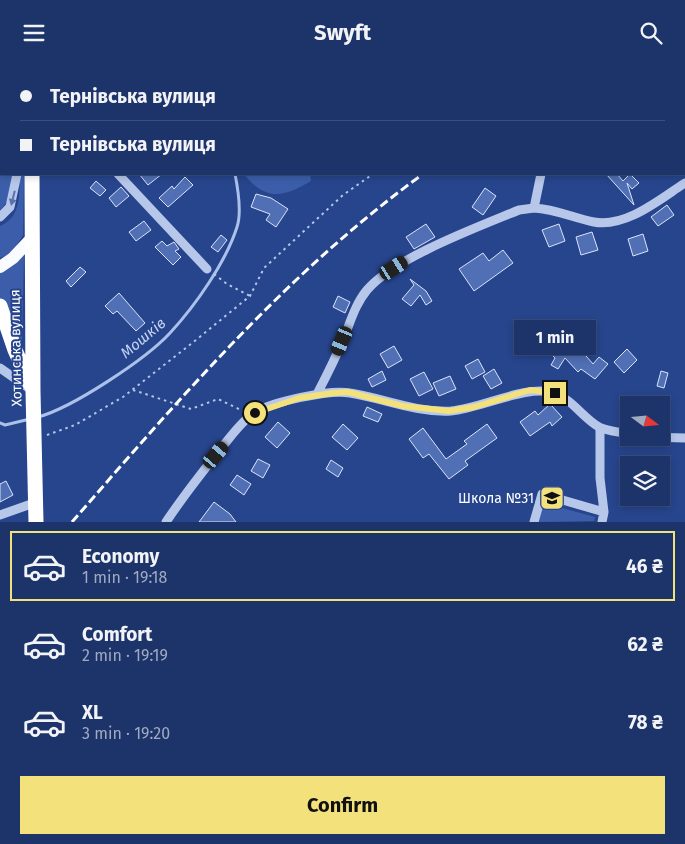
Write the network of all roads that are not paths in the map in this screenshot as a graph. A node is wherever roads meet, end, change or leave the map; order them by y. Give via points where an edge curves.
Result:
1 (17, 175) edge
2 (32, 175) edge
3 (119, 175) edge
4 (541, 175) edge
5 (685, 183) edge
6 (534, 208) junction
7 (0, 217) edge
8 (31, 239) junction
9 (0, 267) edge
10 (207, 269) dead end
11 (0, 306) edge
12 (0, 369) edge
13 (317, 394) junction
14 (33, 397) junction
15 (600, 427) junction
16 (620, 431) edge
17 (670, 438) edge
18 (685, 438) edge
19 (34, 503) junction
20 (0, 515) edge
21 (603, 517) edge
22 (36, 521) edge
23 (166, 521) edge
24 (534, 521) edge

1 -> 7 street via 10,207
2 - 8 highway, Хотинська вулиця
3 - 10 street
4 - 6 street
5 - 6 street via 633,215 613,222 596,222 547,208
6 - 13 street via 519,210 478,227 405,261 383,275 358,304
8 - 9 main road
8 - 14 highway, Хотинська вулиця
11 - 14 highway
12 - 14 street
13 - 15 street via 348,392 403,406 449,411 530,390 543,391 555,393
13 - 23 street via 255,413 239,427 192,484
14 - 19 highway, Хотинська вулиця via 39,438
15 - 16 street
15 - 21 street
17 - 18 street
19 - 20 street
19 - 22 highway, Хотинська вулиця
21 - 24 street via 542,495

